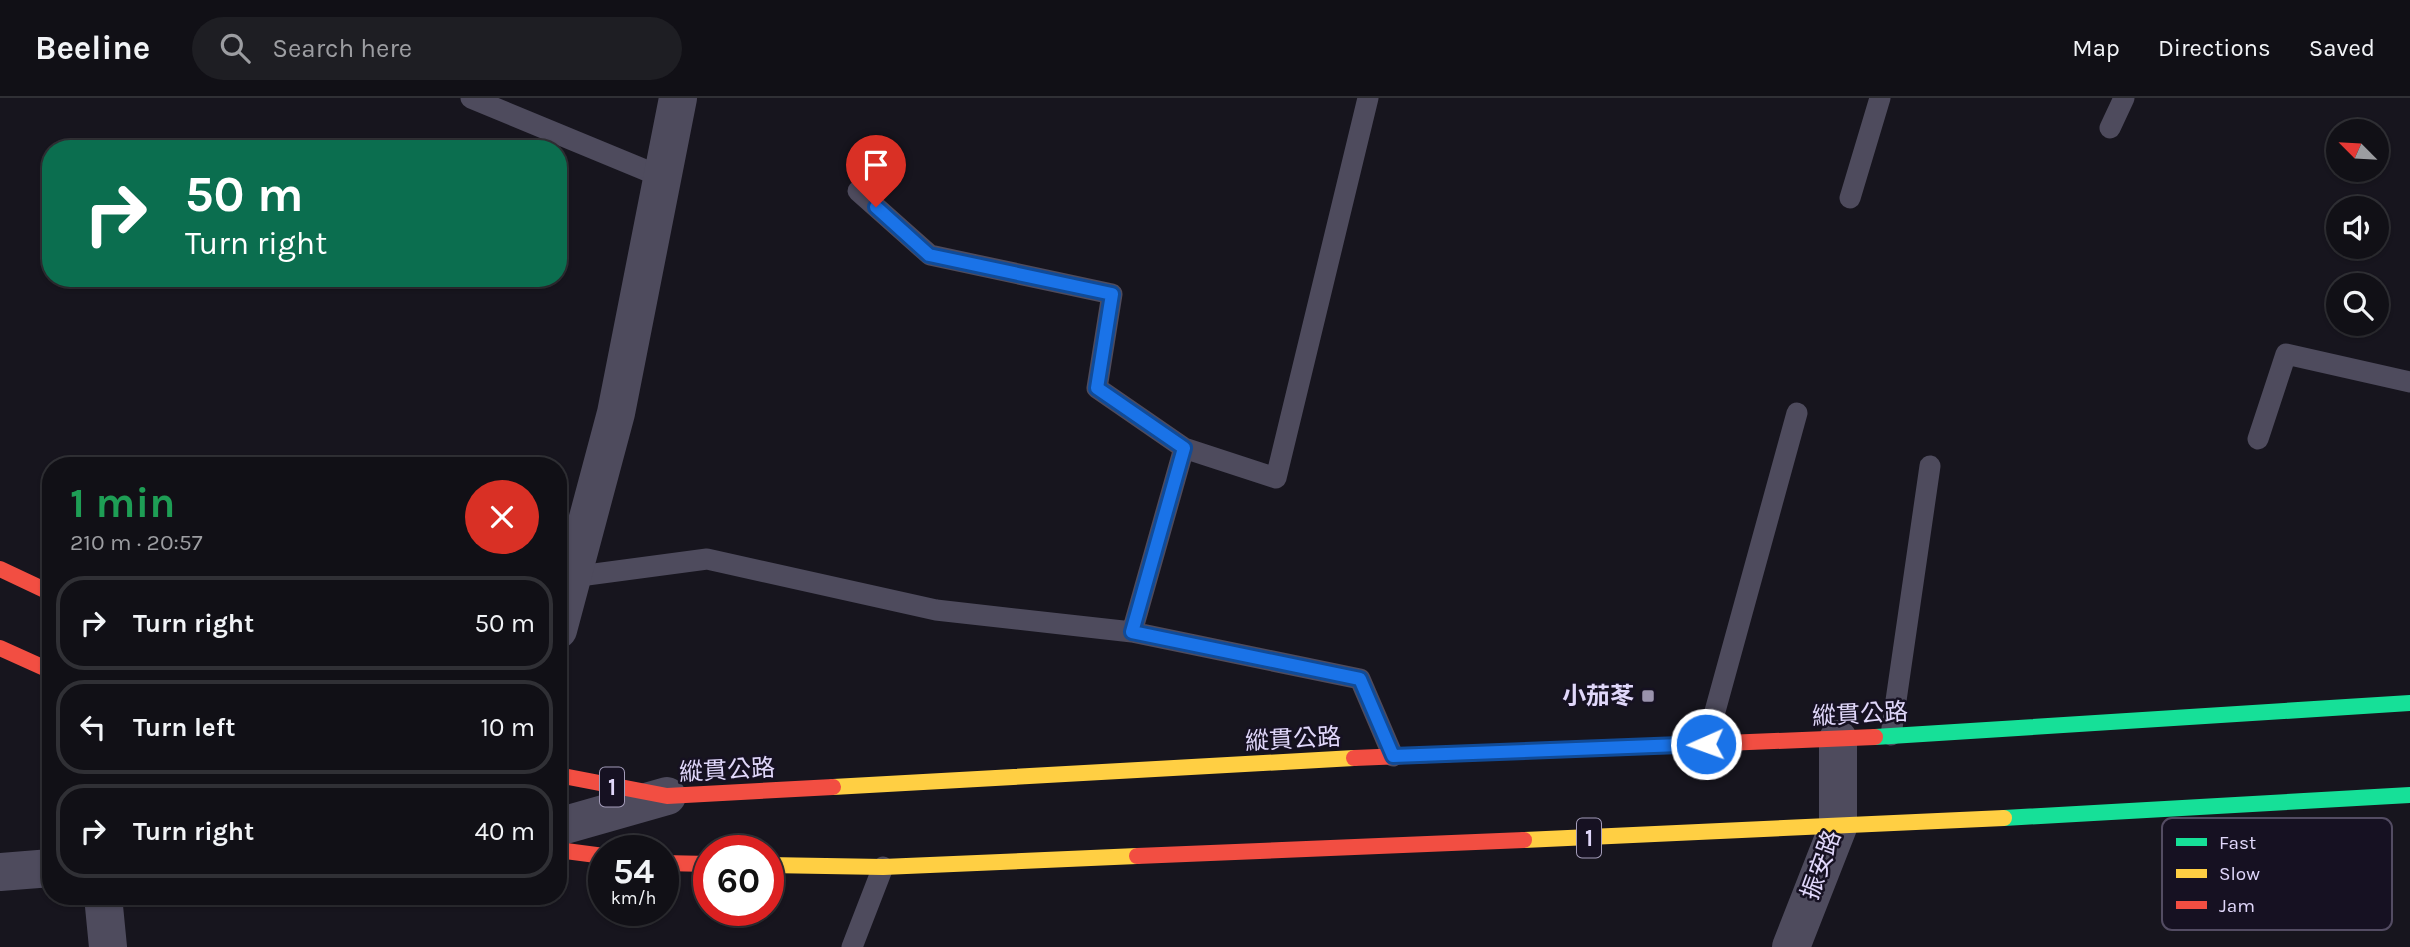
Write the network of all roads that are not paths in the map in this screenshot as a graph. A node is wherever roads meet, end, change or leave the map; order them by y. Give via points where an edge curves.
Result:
1 (471, 98) edge
2 (678, 98) edge
3 (1368, 98) edge
4 (1880, 98) edge
5 (2124, 98) edge
6 (2110, 128) dead end
7 (662, 177) junction
8 (858, 191) dead end
9 (1850, 198) dead end
10 (2410, 382) edge
11 (1797, 413) dead end
12 (2258, 439) dead end
13 (1184, 448) junction
14 (1930, 466) dead end
15 (0, 569) edge
16 (572, 577) junction
17 (42, 589) edge
18 (567, 596) edge
19 (1132, 632) junction
20 (0, 648) edge
21 (42, 667) edge
22 (2410, 703) edge
23 (1891, 735) junction
24 (1838, 739) junction
25 (1706, 744) junction
26 (1393, 756) junction
27 (567, 777) edge
28 (2410, 795) edge
29 (667, 796) junction
30 (567, 824) edge
31 (1838, 827) junction
32 (567, 851) edge
33 (588, 854) edge
34 (784, 865) edge
35 (883, 867) junction
36 (42, 869) edge
37 (0, 872) edge
38 (104, 905) edge
39 (108, 947) edge
40 (852, 947) edge
41 (1791, 947) edge

1 - 7 lane
2 - 7 street
3 - 13 lane via 1276,478
4 - 9 lane
5 - 6 lane
7 - 16 street via 616,413
8 - 13 lane via 929,255 1112,294 1097,388
10 - 12 lane via 2286,354
11 - 25 lane
13 - 19 lane
14 - 23 lane
15 - 17 main road
16 - 18 street
16 - 19 lane via 707,559 936,610
19 - 26 lane via 1360,679
20 - 21 main road
22 - 23 main road, 縱貫公路 / 1
23 - 24 main road, 縱貫公路 / 1
24 - 25 main road, 縱貫公路 / 1
24 - 31 street, 振安路
25 - 26 main road, 縱貫公路 / 1
26 - 29 main road, 縱貫公路 / 1
27 - 29 main road, 縱貫公路 / 1
28 - 31 main road, 1
29 - 30 street
31 - 35 main road, 1
31 - 41 street, 振安路
32 - 33 main road
34 - 35 main road, 1
35 - 40 lane
36 - 37 street
38 - 39 street

